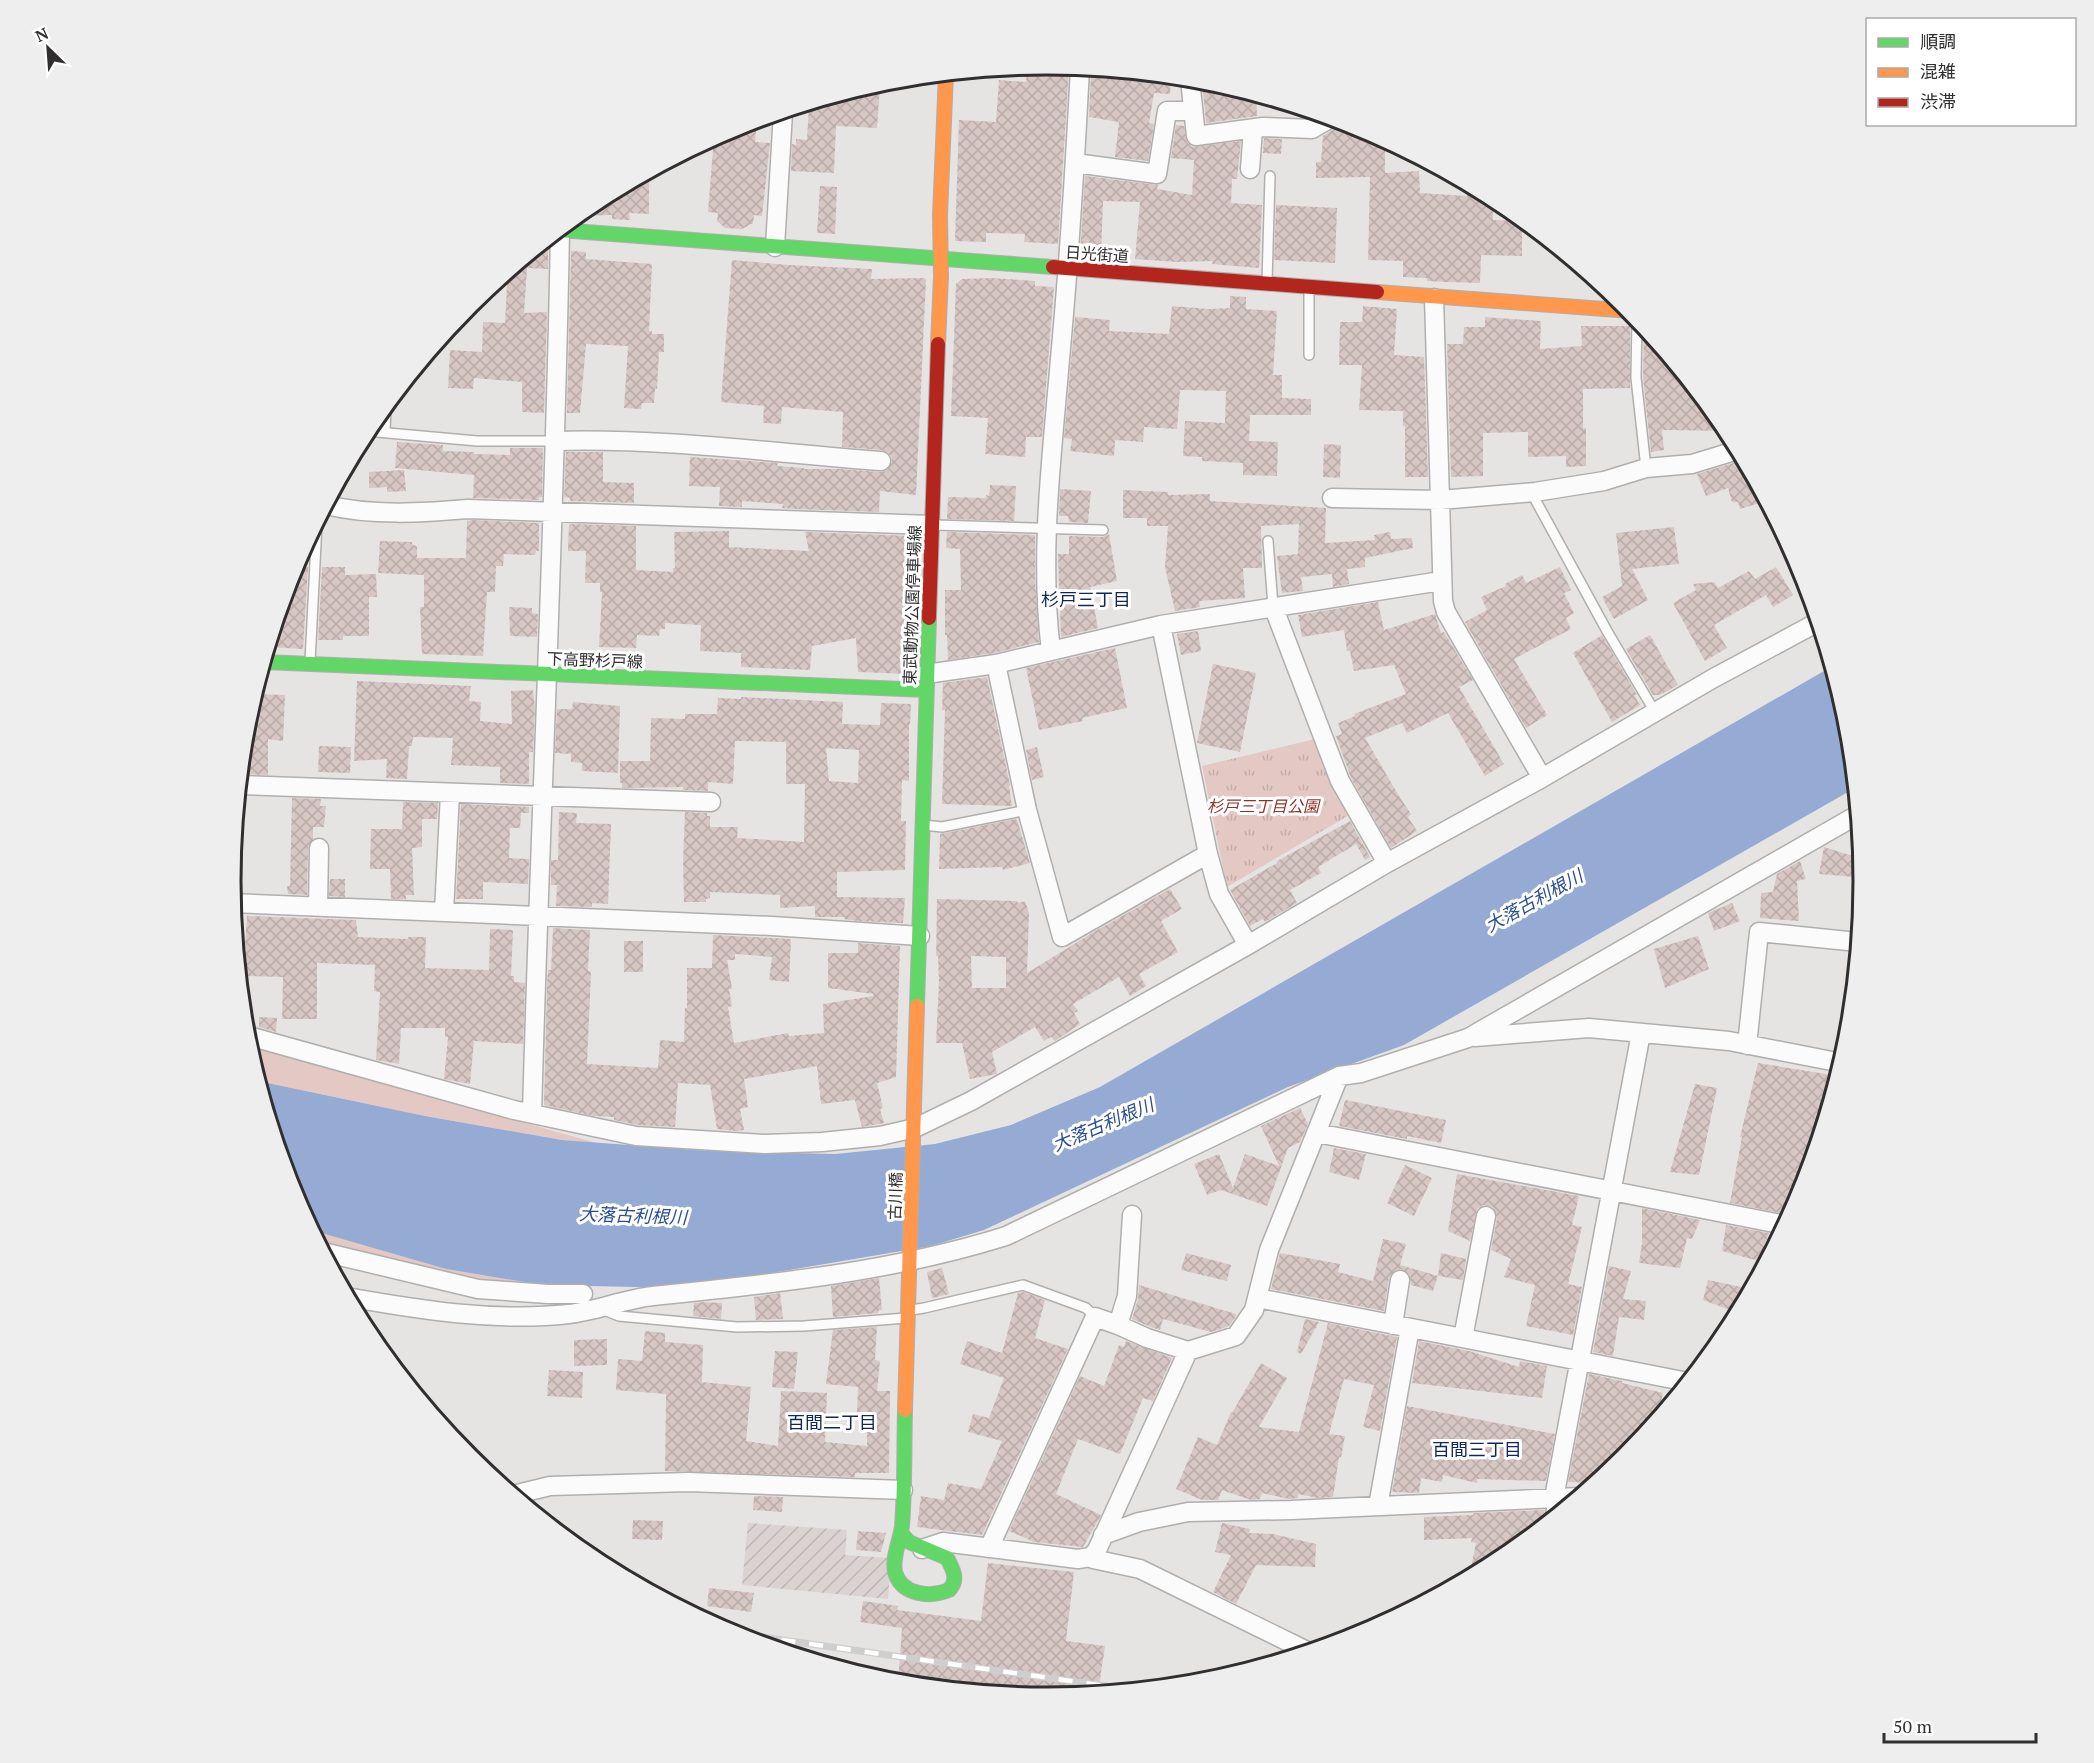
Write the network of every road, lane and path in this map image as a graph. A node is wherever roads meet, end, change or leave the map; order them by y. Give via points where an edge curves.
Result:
1 (1080, 76) edge
2 (945, 82) edge
3 (1191, 88) edge
4 (1193, 111) junction
5 (783, 120) edge
6 (1321, 124) edge
7 (1253, 129) junction
8 (1075, 163) junction
9 (1250, 169) dead end
10 (1270, 176) dead end
11 (571, 231) edge
12 (560, 239) edge
13 (775, 247) junction
14 (940, 260) junction
15 (1068, 268) junction
16 (1267, 284) junction
17 (1309, 287) junction
18 (1434, 298) junction
19 (1616, 310) edge
20 (1637, 332) edge
21 (1309, 355) dead end
22 (385, 420) edge
23 (377, 432) edge
24 (385, 432) junction
25 (556, 441) junction
26 (1730, 453) edge
27 (881, 461) dead end
28 (1646, 468) junction
29 (1535, 492) junction
30 (1332, 498) dead end
31 (1440, 500) junction
32 (334, 507) edge
33 (553, 513) junction
34 (932, 525) junction
35 (1047, 529) junction
36 (1103, 530) dead end
37 (1268, 541) dead end
38 (315, 544) edge
39 (1441, 581) junction
40 (1273, 606) junction
41 (1161, 625) junction
42 (1812, 625) edge
43 (1051, 651) junction
44 (271, 662) edge
45 (310, 664) junction
46 (996, 664) junction
47 (548, 674) junction
48 (926, 682) junction
49 (1655, 712) junction
50 (1542, 778) junction
51 (246, 785) edge
52 (450, 792) junction
53 (543, 796) junction
54 (711, 802) dead end
55 (1027, 810) junction
56 (1851, 818) edge
57 (924, 825) junction
58 (319, 849) dead end
59 (1208, 854) junction
60 (1387, 863) junction
61 (241, 903) edge
62 (318, 907) junction
63 (444, 912) junction
64 (537, 916) junction
65 (920, 936) junction
66 (1851, 941) edge
67 (1248, 945) junction
68 (1641, 1033) junction
69 (256, 1038) edge
70 (1468, 1038) junction
71 (1747, 1045) junction
72 (1833, 1061) edge
73 (1339, 1076) junction
74 (532, 1114) junction
75 (914, 1132) junction
76 (1317, 1133) junction
77 (1611, 1192) junction
78 (1132, 1215) dead end
79 (1486, 1216) dead end
80 (1777, 1223) edge
81 (333, 1254) edge
82 (910, 1259) junction
83 (1400, 1280) dead end
84 (584, 1294) dead end
85 (357, 1298) edge
86 (1257, 1299) junction
87 (600, 1308) junction
88 (908, 1314) junction
89 (1095, 1317) junction
90 (1118, 1325) junction
91 (1402, 1327) junction
92 (1463, 1338) junction
93 (1188, 1350) junction
94 (1579, 1361) junction
95 (1680, 1380) edge
96 (903, 1490) junction
97 (521, 1493) edge
98 (1567, 1497) edge
99 (1554, 1498) junction
100 (1378, 1506) junction
101 (1551, 1510) edge
102 (901, 1533) junction
103 (1103, 1535) junction
104 (985, 1548) junction
105 (913, 1556) junction
106 (1090, 1557) junction
107 (954, 1569) junction
108 (897, 1576) junction
109 (1299, 1647) edge

1 - 8 street
2 - 14 main road, 東武動物公園停車場線
3 - 4 street
4 - 7 street via 1196,136
4 - 8 street via 1167,111 1157,174
5 - 13 street
6 - 7 street via 1312,129
7 - 9 street
8 - 15 street
10 - 16 lane
11 - 13 main road, 日光街道
12 - 25 street
13 - 14 main road, 日光街道
14 - 15 main road, 日光街道
14 - 34 main road, 東武動物公園停車場線
15 - 16 main road, 日光街道
15 - 35 street
16 - 17 main road, 日光街道
17 - 18 main road, 日光街道
17 - 21 lane
18 - 19 main road, 日光街道
18 - 31 street
20 - 28 lane via 1636,378
22 - 24 lane
23 - 24 lane
24 - 25 lane via 477,441
25 - 27 street via 686,444
25 - 33 street
26 - 28 street via 1692,464
28 - 29 street via 1604,481
29 - 31 street
29 - 49 lane via 1536,501
30 - 31 street
31 - 39 street
32 - 33 street via 418,513 468,509
33 - 34 street
33 - 47 street
34 - 35 lane
34 - 48 main road, 東武動物公園停車場線
35 - 36 lane
35 - 43 street
37 - 40 lane
38 - 45 lane
39 - 40 street
39 - 50 street via 1446,612
40 - 41 street
40 - 60 street via 1340,781
41 - 43 street
41 - 59 street
42 - 49 street
43 - 46 street
44 - 45 main road, 下高野杉戸線
45 - 47 main road, 下高野杉戸線
46 - 48 street
46 - 55 street
47 - 48 main road, 下高野杉戸線
47 - 53 street
48 - 57 main road, 東武動物公園停車場線
49 - 50 street
50 - 60 street
51 - 52 street
52 - 53 street
52 - 63 street
53 - 54 street
53 - 64 street
55 - 57 lane via 942,827
55 - 59 street via 1062,937
56 - 70 street
57 - 65 main road, 東武動物公園停車場線
58 - 62 street
59 - 67 street via 1219,894
60 - 67 street
61 - 62 street
62 - 63 street
63 - 64 street
64 - 65 street
64 - 74 street
65 - 75 main road, 東武動物公園停車場線
66 - 71 street via 1759,932
67 - 75 street
68 - 70 street via 1588,1028
68 - 71 street
68 - 77 street
69 - 74 street
70 - 73 street via 1361,1073
71 - 72 street
73 - 76 street
73 - 82 street via 1006,1236 966,1249
74 - 75 street via 636,1136 765,1144
75 - 82 main road, 古川橋
76 - 77 street
76 - 86 street via 1269,1250
77 - 80 street
77 - 94 street
78 - 90 street via 1126,1296
79 - 92 street
81 - 84 street via 478,1289
82 - 87 street via 751,1286 639,1298
82 - 88 main road
83 - 91 street
85 - 87 street via 492,1316 565,1315
86 - 91 street
86 - 93 street via 1236,1336
87 - 88 lane via 619,1316 737,1327 804,1326
88 - 89 lane via 1023,1285 1086,1308
88 - 96 main road
89 - 90 street
89 - 104 street
90 - 93 street
91 - 92 street
91 - 100 street
92 - 94 street
93 - 103 street
94 - 95 street
94 - 99 street
96 - 97 street via 688,1482 550,1486
96 - 102 main road
98 - 99 street
99 - 100 street
99 - 101 lane
100 - 103 street via 1188,1512 1139,1522
102 - 105 main road
102 - 108 main road via 895,1557
103 - 106 street
104 - 105 street via 944,1542
104 - 106 street via 1078,1559
104 - 107 street via 967,1554
105 - 107 main road via 941,1554
105 - 108 lane
106 - 109 street via 1140,1569
107 - 108 main road via 956,1582 939,1594 909,1591

